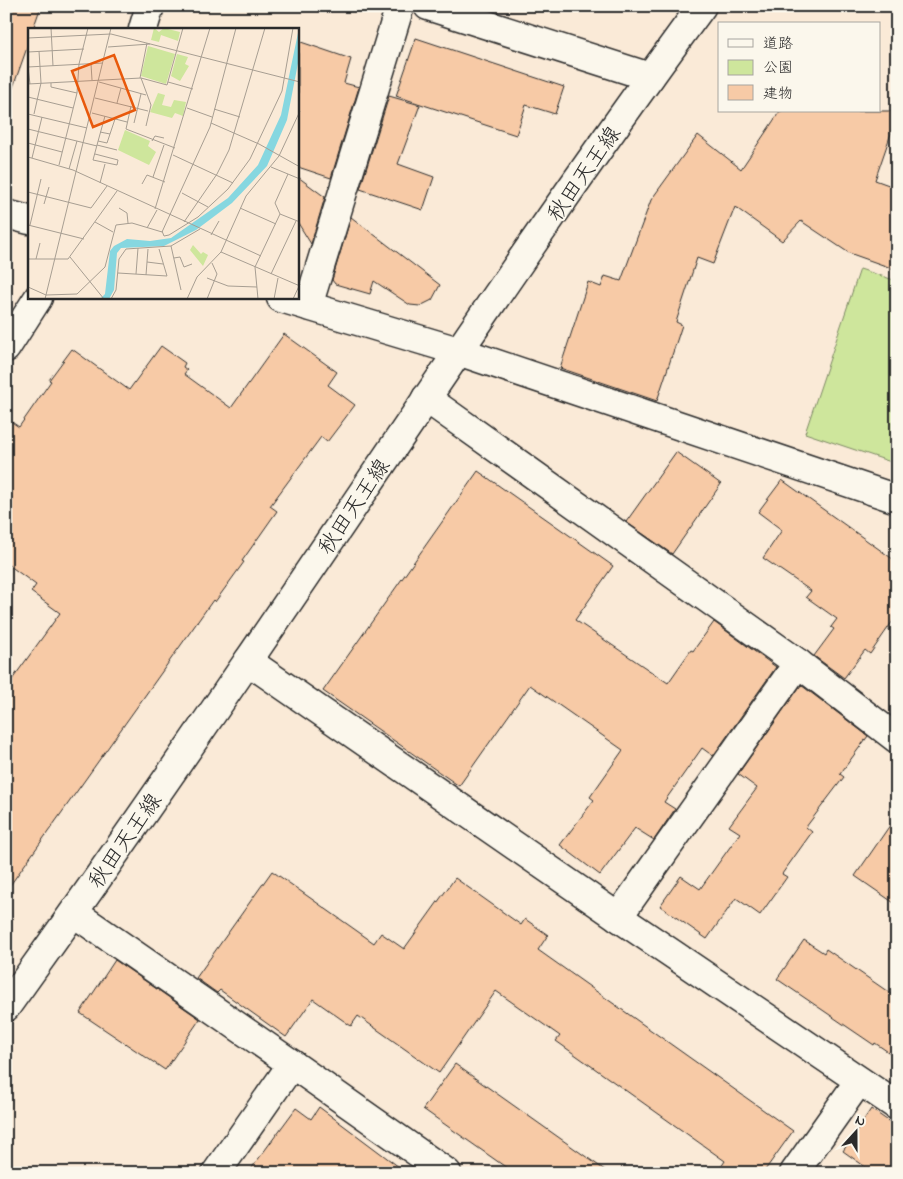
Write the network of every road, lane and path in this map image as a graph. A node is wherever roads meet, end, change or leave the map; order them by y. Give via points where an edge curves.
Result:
1 (150, 6) edge
2 (400, 6) edge
3 (428, 6) edge
4 (702, 6) edge
5 (143, 28) edge
6 (650, 77) junction
7 (6, 214) edge
8 (28, 220) edge
9 (37, 299) edge
10 (284, 299) edge
11 (308, 306) junction
12 (6, 348) edge
13 (458, 351) junction
14 (426, 398) junction
15 (897, 499) edge
16 (248, 661) junction
17 (798, 663) junction
18 (897, 739) edge
19 (74, 913) junction
20 (618, 917) junction
21 (6, 1007) edge
22 (292, 1064) junction
23 (859, 1081) junction
24 (897, 1106) edge
25 (216, 1173) edge
26 (447, 1173) edge
27 (794, 1173) edge

1 - 5 street
2 - 11 street
3 - 6 street
4 - 6 street, 秋田天王線
6 - 13 street, 秋田天王線
7 - 8 street
9 - 12 street
10 - 11 street
11 - 13 street
13 - 14 street, 秋田天王線
13 - 15 street
14 - 16 street, 秋田天王線
14 - 17 street
16 - 19 street, 秋田天王線
16 - 20 street
17 - 18 street
17 - 20 street
19 - 21 street, 秋田天王線
19 - 22 street
20 - 23 street
22 - 25 street
22 - 26 street
23 - 24 street
23 - 27 street

